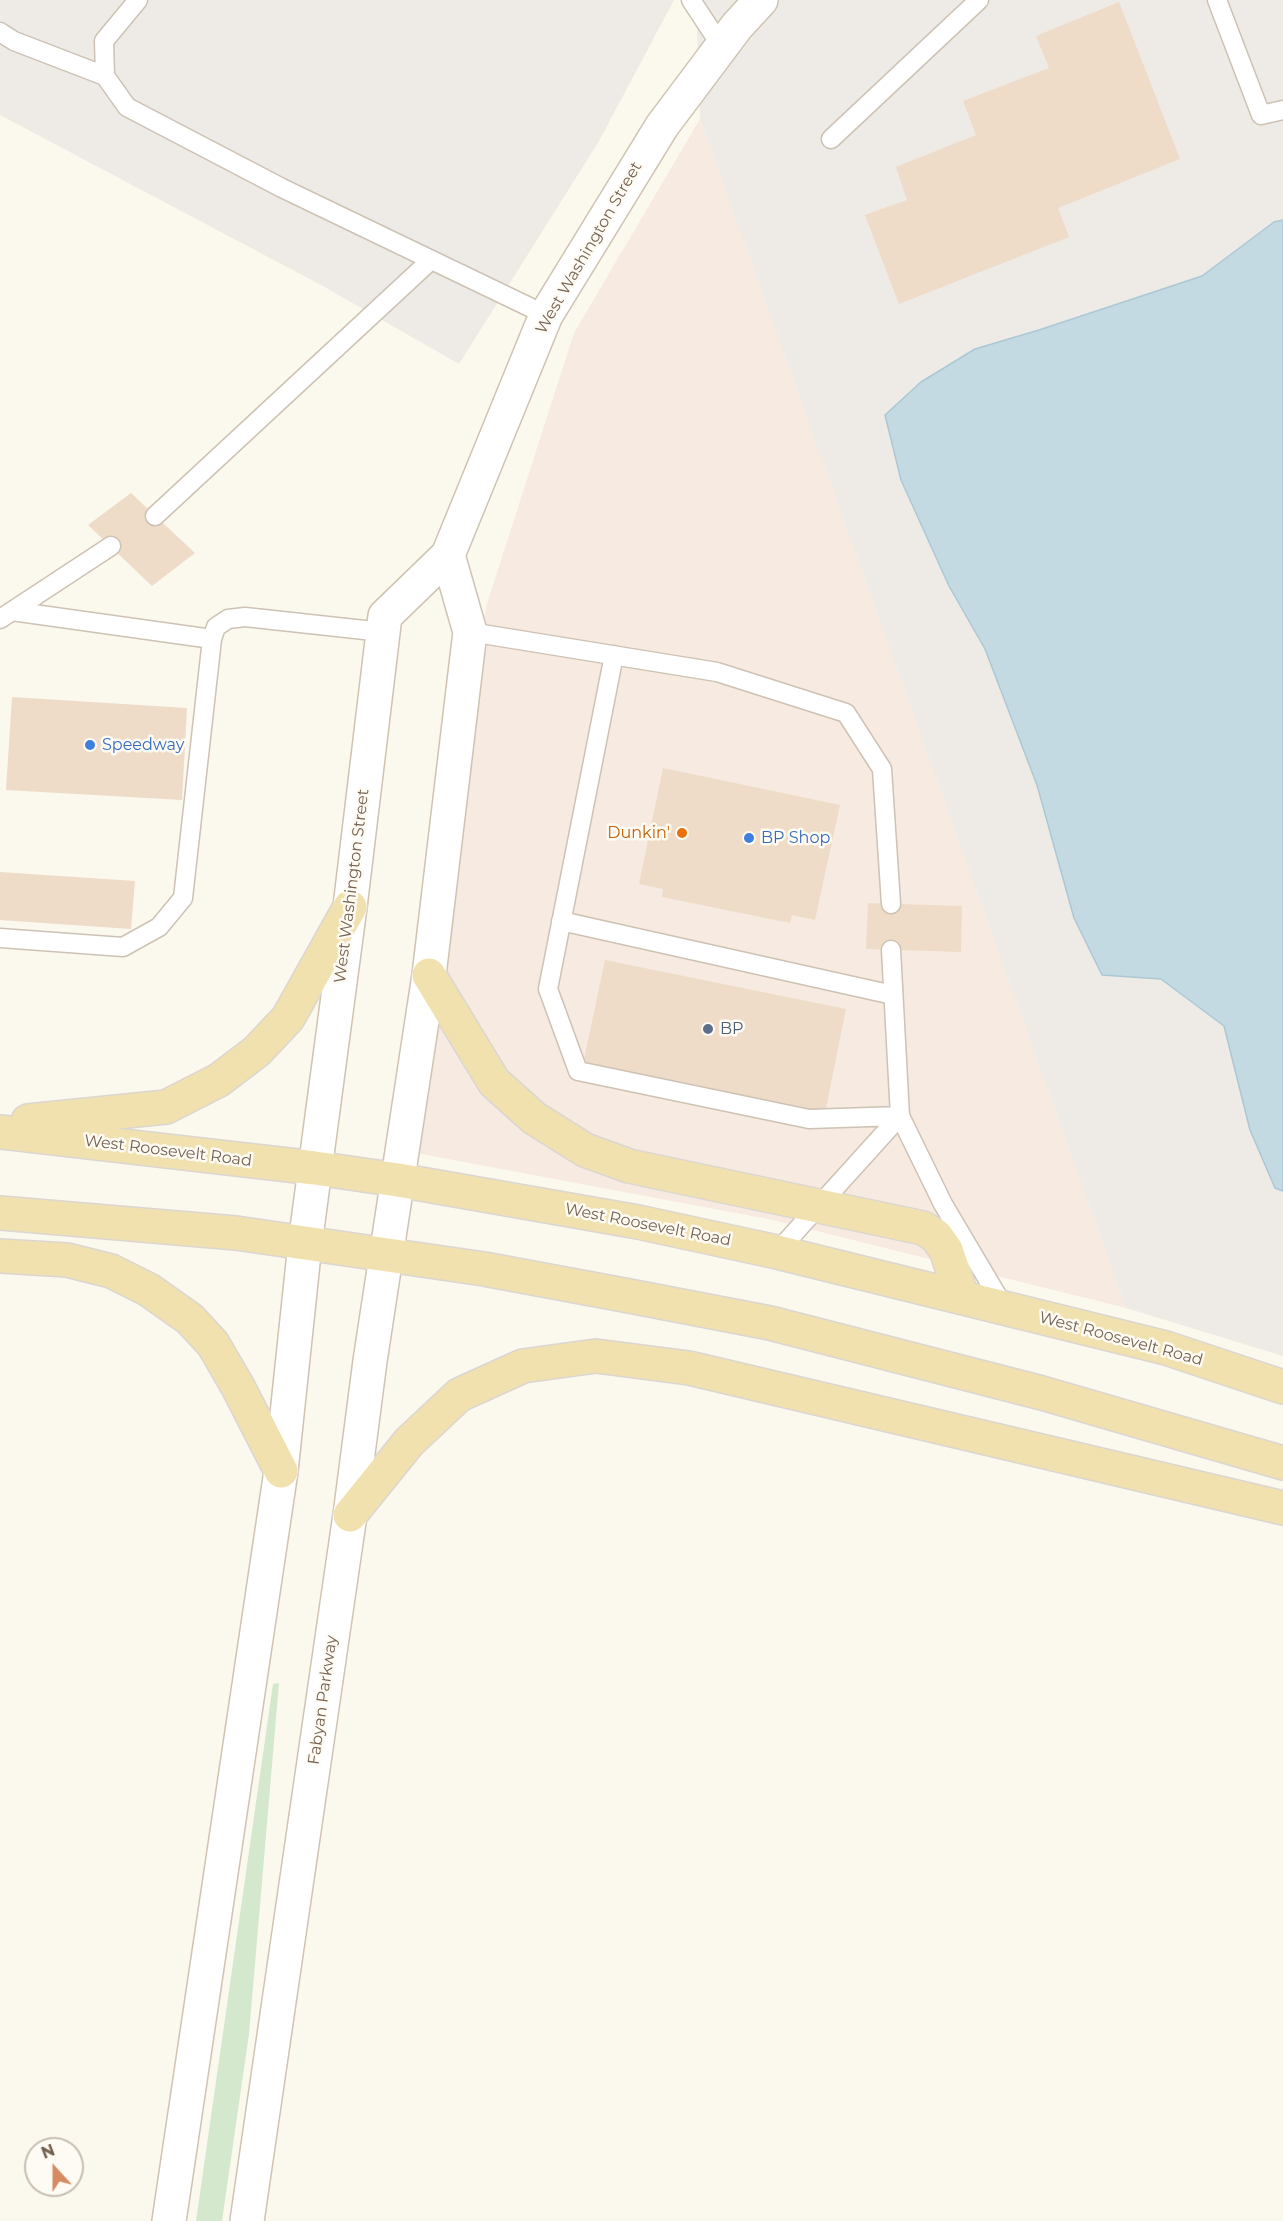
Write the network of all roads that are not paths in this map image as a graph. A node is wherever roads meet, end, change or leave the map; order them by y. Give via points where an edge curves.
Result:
1 (138, 0) edge
2 (691, 0) edge
3 (761, 0) edge
4 (979, 0) edge
5 (1217, 0) edge
6 (0, 32) edge
7 (722, 47) junction
8 (105, 76) junction
9 (1283, 110) edge
10 (831, 139) dead end
11 (431, 260) junction
12 (546, 315) junction
13 (155, 516) dead end
14 (111, 546) dead end
15 (448, 555) junction
16 (6, 615) edge
17 (382, 632) junction
18 (470, 632) junction
19 (212, 639) junction
20 (614, 655) junction
21 (891, 904) dead end
22 (350, 907) junction
23 (561, 921) junction
24 (0, 938) edge
25 (891, 950) dead end
26 (429, 975) junction
27 (894, 996) junction
28 (900, 1116) junction
29 (0, 1124) edge
30 (0, 1132) edge
31 (315, 1168) junction
32 (398, 1180) junction
33 (820, 1205) junction
34 (0, 1213) edge
35 (305, 1244) junction
36 (777, 1252) junction
37 (0, 1256) edge
38 (386, 1256) junction
39 (962, 1297) junction
40 (1004, 1307) junction
41 (1283, 1387) edge
42 (1283, 1463) edge
43 (281, 1471) junction
44 (1283, 1508) edge
45 (350, 1515) junction
46 (169, 2221) edge
47 (247, 2221) edge

1 - 8 lane via 104,41
2 - 7 lane
3 - 7 main road, West Washington Street
4 - 10 lane
5 - 9 lane via 1261,115
6 - 8 lane
7 - 12 main road, West Washington Street via 662,126
8 - 11 lane via 127,107
11 - 12 lane
11 - 13 lane
12 - 15 main road, West Washington Street
14 - 16 lane
15 - 17 main road, West Washington Street via 385,616
15 - 18 main road
16 - 19 lane
17 - 19 lane via 245,617 228,619 216,627
17 - 22 main road, West Washington Street
18 - 20 lane
18 - 26 main road
19 - 24 lane via 183,898 159,927 123,947
20 - 21 lane via 717,672 846,713 882,769
20 - 23 lane
22 - 29 main road via 288,1018 257,1051 219,1080 166,1107
22 - 31 main road, West Washington Street
23 - 27 lane
23 - 28 lane via 548,989 578,1071 809,1119
25 - 27 lane
26 - 32 main road
26 - 33 main road via 494,1082 534,1118 585,1150 629,1166
27 - 28 lane
28 - 33 lane
28 - 40 lane via 943,1204
30 - 31 main road, West Roosevelt Road
31 - 32 main road, West Roosevelt Road
31 - 35 main road, West Washington Street
32 - 36 main road, West Roosevelt Road via 580,1211
32 - 38 main road, Fabyan Parkway
33 - 36 lane
33 - 39 main road via 923,1228 936,1236 946,1250
34 - 35 main road via 236,1233
35 - 38 main road
35 - 43 main road
36 - 39 main road, West Roosevelt Road
37 - 43 main road via 67,1260 111,1271 149,1290 189,1319 218,1353
38 - 42 main road via 484,1269 770,1323 1042,1393
38 - 45 main road, Fabyan Parkway
39 - 40 main road, West Roosevelt Road
40 - 41 main road, West Roosevelt Road via 1166,1348
43 - 46 main road
44 - 45 main road via 689,1368 596,1356 523,1366 459,1395 409,1442
45 - 47 main road, Fabyan Parkway

